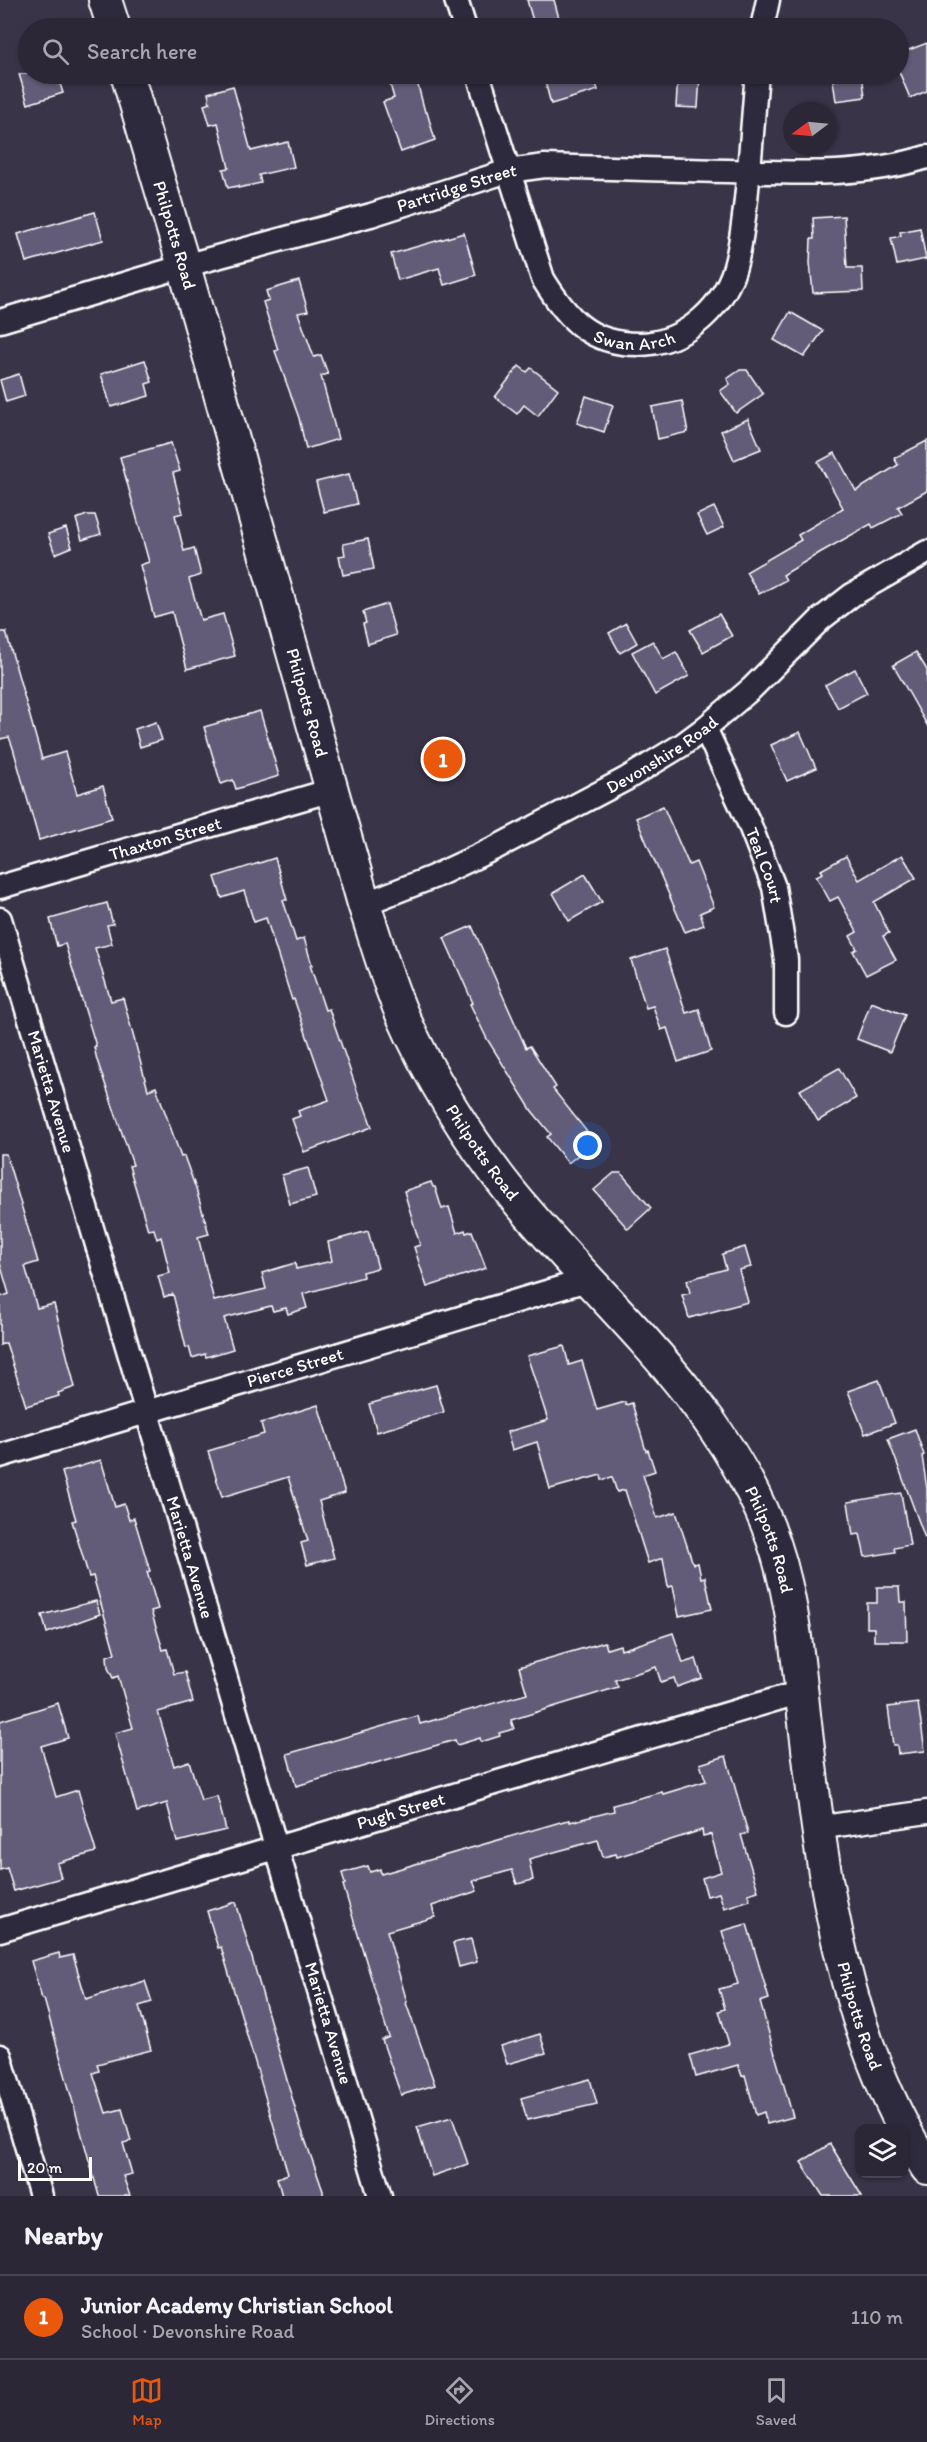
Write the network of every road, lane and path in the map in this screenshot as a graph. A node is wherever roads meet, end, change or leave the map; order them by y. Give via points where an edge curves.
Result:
1 (105, 0) edge
2 (456, 0) edge
3 (768, 0) edge
4 (111, 18) edge
5 (462, 18) edge
6 (764, 18) edge
7 (130, 84) edge
8 (481, 84) edge
9 (756, 84) edge
10 (927, 157) edge
11 (508, 171) junction
12 (748, 172) junction
13 (184, 266) junction
14 (0, 321) edge
15 (925, 559) edge
16 (705, 729) junction
17 (332, 790) junction
18 (0, 887) edge
19 (364, 904) junction
20 (0, 919) edge
21 (786, 1013) dead end
22 (590, 1279) junction
23 (147, 1412) junction
24 (0, 1456) edge
25 (801, 1692) junction
26 (927, 1812) edge
27 (817, 1828) junction
28 (277, 1847) junction
29 (0, 1930) edge
30 (0, 2056) edge
31 (927, 2169) edge
32 (41, 2196) edge
33 (380, 2196) edge

1 - 4 street
2 - 5 street
3 - 6 street
7 - 13 street, Philpotts Road
8 - 11 street, Swan Arch
9 - 12 street, Swan Arch
10 - 12 street, Partridge Street via 861,171
11 - 12 street, Partridge Street via 545,166
11 - 12 street, Swan Arch via 543,279 559,304 579,325 620,344 651,344 677,337 713,307 728,285 737,261
11 - 13 street, Partridge Street via 371,215
13 - 14 street, Partridge Street
13 - 17 street, Philpotts Road
15 - 16 street, Devonshire Road via 852,595 820,620
16 - 19 street, Devonshire Road via 626,779 497,847
16 - 21 street, Teal Court via 774,887 786,960
17 - 18 street, Thaxton Street
17 - 19 street, Philpotts Road
19 - 22 street, Philpotts Road via 400,1008 422,1056 472,1140 512,1194
20 - 23 street, Marietta Avenue
22 - 23 street, Pierce Street
22 - 25 street, Philpotts Road via 683,1383 748,1480 781,1565 792,1614
23 - 24 street, Pierce Street
23 - 28 street, Marietta Avenue
25 - 27 street, Philpotts Road
25 - 28 street, Pugh Street
26 - 27 street
27 - 31 street, Philpotts Road via 827,1893 850,1991 892,2106
28 - 29 street, Pugh Street
28 - 33 street, Marietta Avenue
30 - 32 street

